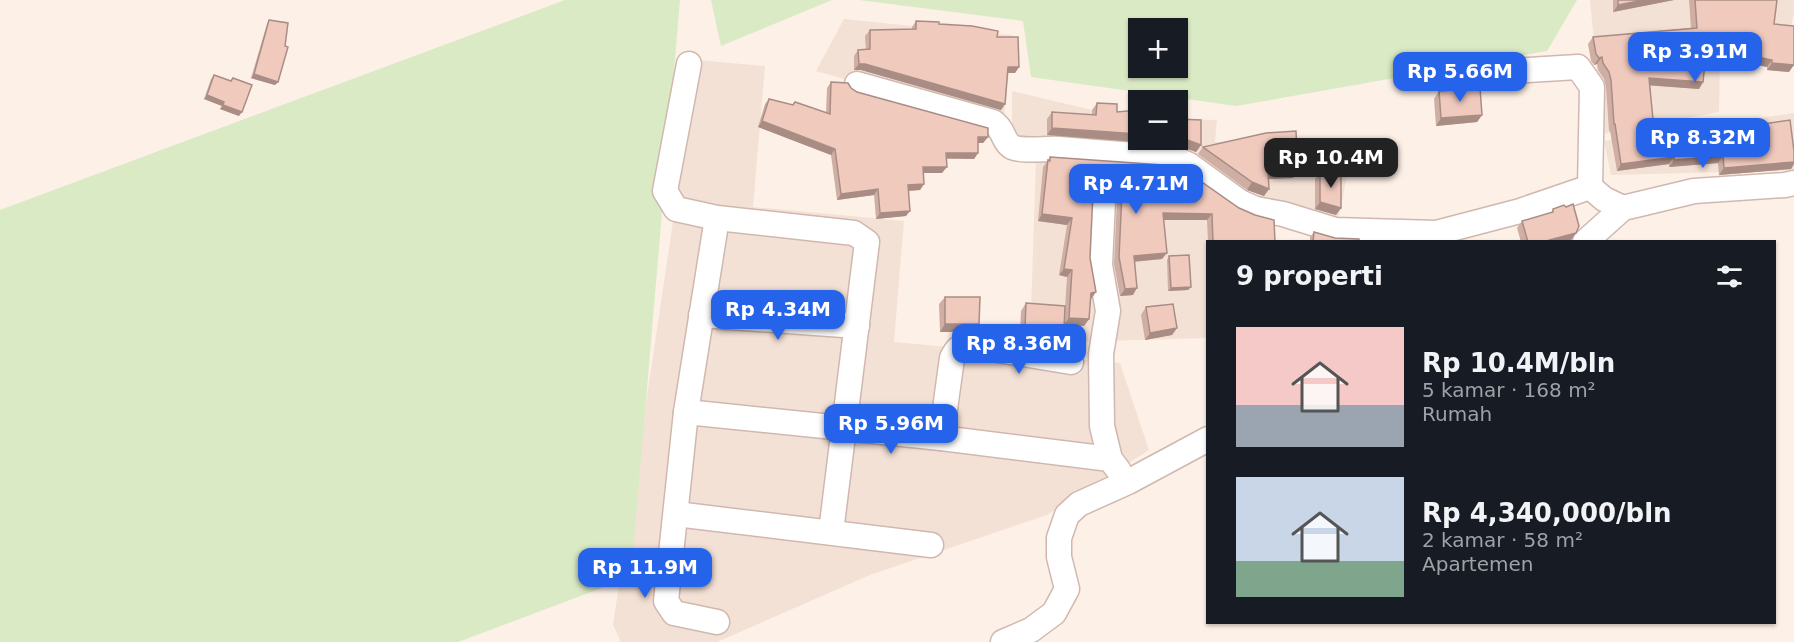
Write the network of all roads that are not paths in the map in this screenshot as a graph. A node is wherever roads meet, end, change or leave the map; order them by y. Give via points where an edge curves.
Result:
1 (689, 64) dead end
2 (1410, 77) dead end
3 (857, 84) dead end
4 (1794, 183) edge
5 (1590, 187) junction
6 (1103, 200) dead end
7 (1623, 208) junction
8 (717, 218) junction
9 (1587, 240) edge
10 (701, 315) junction
11 (857, 326) junction
12 (1071, 362) dead end
13 (686, 412) junction
14 (844, 430) junction
15 (941, 438) junction
16 (1206, 440) edge
17 (1110, 459) junction
18 (1128, 482) junction
19 (676, 514) junction
20 (831, 532) junction
21 (931, 544) dead end
22 (717, 622) dead end
23 (1004, 642) edge

1 - 8 street via 665,191 676,209
2 - 5 street via 1578,67 1592,87
3 - 5 street via 993,122 1000,127 1006,142 1018,149 1176,159 1240,202 1335,230 1437,233
4 - 7 street via 1694,191
5 - 7 street
6 - 17 street via 1100,265 1108,311 1101,354 1102,426
7 - 9 street
8 - 10 street
8 - 11 street via 854,233 867,242
10 - 11 street
10 - 13 street
11 - 14 street
12 - 15 street via 962,346 952,358
13 - 14 street
13 - 19 street
14 - 15 street
14 - 20 street
15 - 17 street
16 - 18 street
17 - 18 street
18 - 23 street via 1080,504 1067,515 1059,538 1067,589 1054,613 1031,630
19 - 20 street
19 - 22 street via 666,601 674,613
20 - 21 street

